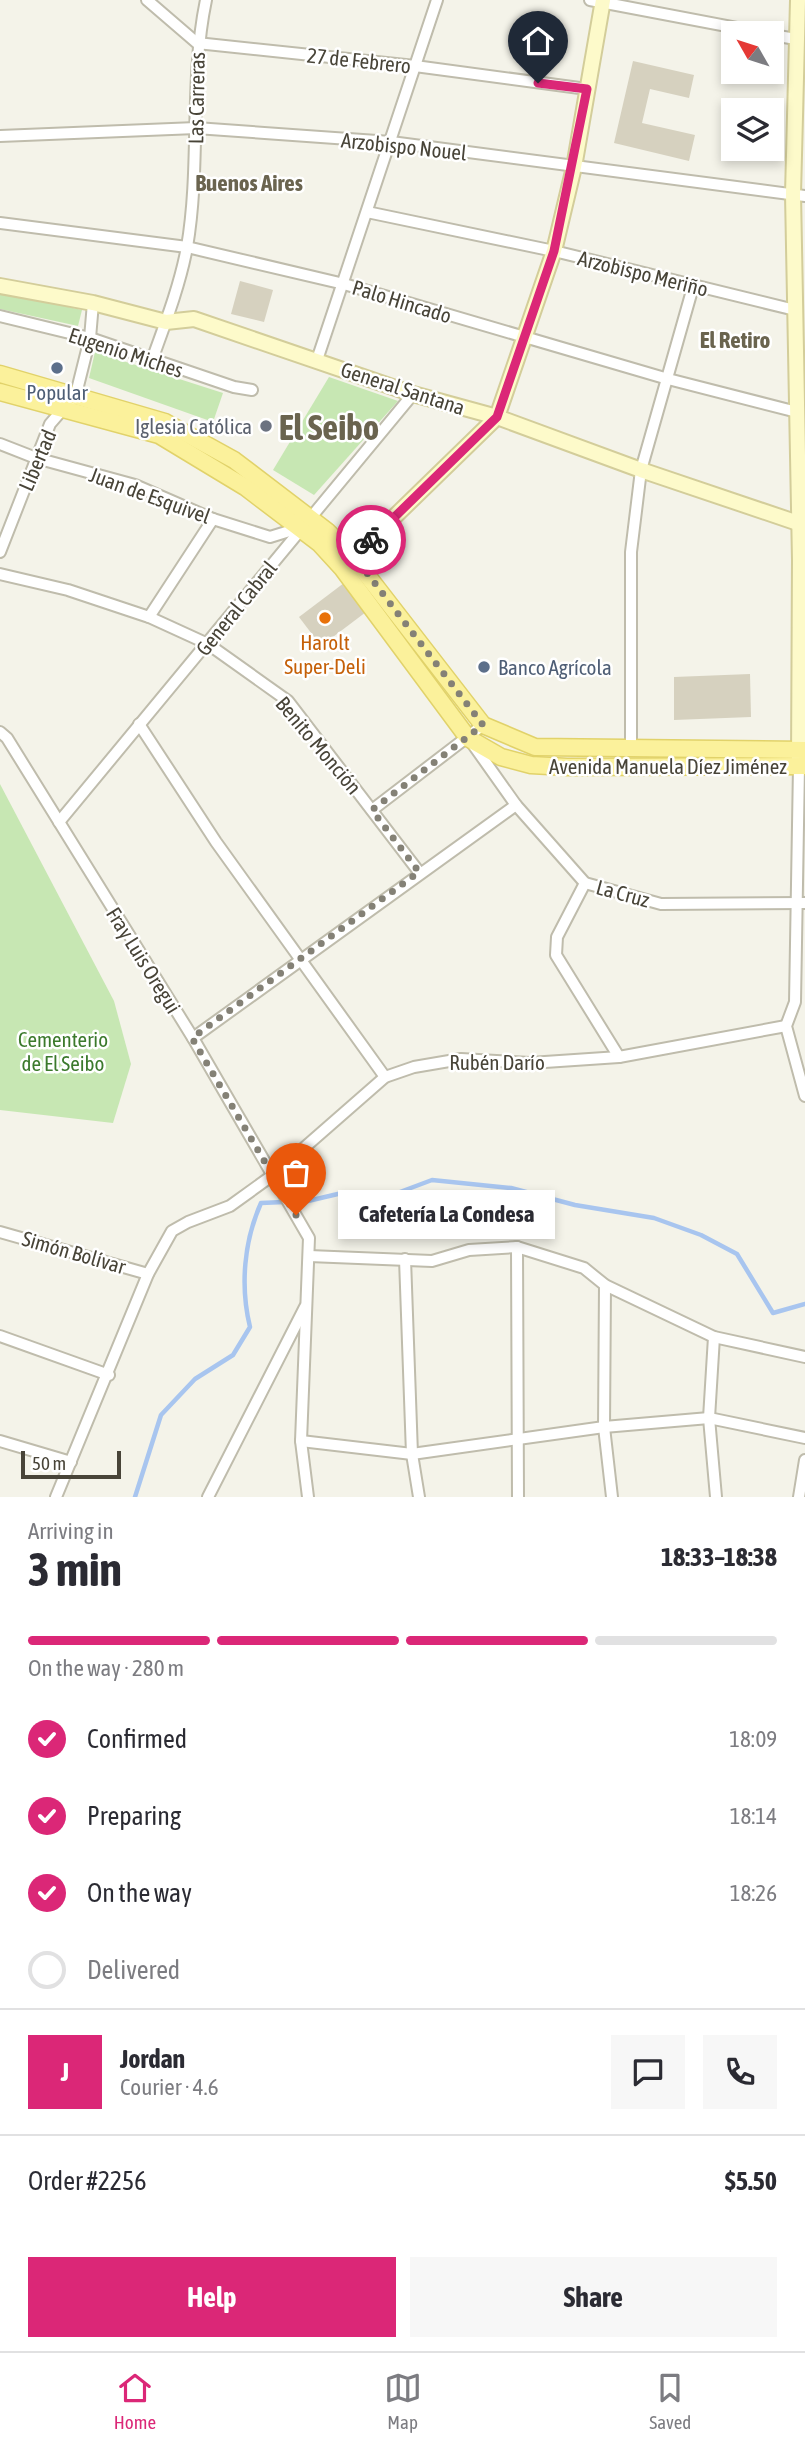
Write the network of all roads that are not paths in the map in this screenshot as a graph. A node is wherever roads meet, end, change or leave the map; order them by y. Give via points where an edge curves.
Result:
1 (148, 0) edge
2 (206, 0) edge
3 (437, 0) edge
4 (798, 0) edge
5 (598, 1) edge
6 (721, 25) edge
7 (784, 37) edge
8 (796, 39) junction
9 (197, 43) junction
10 (415, 66) junction
11 (587, 89) junction
12 (196, 128) junction
13 (0, 136) edge
14 (391, 142) junction
15 (573, 167) junction
16 (799, 195) edge
17 (367, 212) junction
18 (0, 223) edge
19 (187, 247) junction
20 (554, 251) junction
21 (344, 284) junction
22 (0, 286) edge
23 (693, 286) junction
24 (93, 303) junction
25 (795, 310) junction
26 (0, 316) edge
27 (166, 322) junction
28 (90, 338) junction
29 (525, 338) junction
30 (152, 360) junction
31 (317, 360) junction
32 (0, 374) edge
33 (668, 379) junction
34 (252, 390) dead end
35 (0, 392) edge
36 (76, 394) junction
37 (413, 394) junction
38 (62, 409) junction
39 (797, 412) junction
40 (497, 417) junction
41 (0, 444) edge
42 (36, 458) junction
43 (641, 470) junction
44 (213, 519) junction
45 (305, 523) junction
46 (799, 523) junction
47 (0, 552) edge
48 (354, 556) junction
49 (802, 560) edge
50 (0, 574) edge
51 (149, 617) junction
52 (208, 644) junction
53 (139, 724) junction
54 (483, 725) junction
55 (0, 732) edge
56 (468, 738) junction
57 (631, 750) junction
58 (802, 758) edge
59 (516, 805) junction
60 (372, 810) junction
61 (59, 822) junction
62 (419, 872) junction
63 (585, 883) junction
64 (802, 903) edge
65 (300, 962) junction
66 (800, 999) edge
67 (786, 1026) junction
68 (192, 1038) junction
69 (619, 1058) junction
70 (801, 1071) edge
71 (385, 1077) junction
72 (805, 1096) edge
73 (273, 1175) junction
74 (0, 1231) edge
75 (517, 1247) junction
76 (309, 1256) junction
77 (405, 1259) junction
78 (148, 1274) junction
79 (605, 1285) junction
80 (307, 1301) junction
81 (0, 1336) edge
82 (714, 1337) junction
83 (805, 1357) edge
84 (109, 1375) junction
85 (709, 1418) junction
86 (604, 1427) junction
87 (805, 1438) edge
88 (516, 1439) junction
89 (0, 1441) edge
90 (301, 1441) junction
91 (412, 1454) junction
92 (805, 1460) edge
93 (71, 1462) junction
94 (56, 1497) edge
95 (208, 1497) edge
96 (308, 1497) edge
97 (419, 1497) edge
98 (518, 1497) edge
99 (612, 1497) edge
100 (716, 1497) edge
101 (799, 1497) edge

1 - 9 street
2 - 9 street, Las Carreras
3 - 10 street
4 - 8 street
5 - 6 street
5 - 11 street
7 - 8 street
8 - 16 street
9 - 10 street, 27 de Febrero
9 - 12 street, Las Carreras
10 - 11 street, 27 de Febrero
10 - 14 street
11 - 15 street
12 - 13 street, Arzobispo Nouel
12 - 14 street, Arzobispo Nouel
12 - 19 street, Las Carreras
14 - 15 street, Arzobispo Nouel
14 - 17 street
15 - 16 street, Arzobispo Nouel
15 - 20 street
16 - 25 street
17 - 20 street, Arzobispo Meriño
17 - 21 street
18 - 19 street, Palo Hincado
19 - 21 street, Palo Hincado
19 - 27 street, Las Carreras
20 - 23 street, Arzobispo Meriño
20 - 29 street
21 - 29 street, Palo Hincado
21 - 31 street
22 - 24 street, General Santana
23 - 25 street, Arzobispo Meriño
23 - 33 street
24 - 27 street, General Santana
24 - 28 street
25 - 39 street
26 - 28 street, Eugenio Miches
27 - 30 street, Las Carreras
27 - 31 street, General Santana via 194,319
28 - 30 street, Eugenio Miches
28 - 36 street
29 - 33 street, Palo Hincado
29 - 40 street
30 - 34 street, Eugenio Miches
31 - 37 street, General Santana
32 - 36 main road, Avenida Manuela Díez Jiménez
33 - 39 street, Palo Hincado
33 - 43 street
35 - 38 main road, Avenida Manuela Díez Jiménez
36 - 38 street, Libertad
36 - 45 main road, Avenida Manuela Díez Jiménez via 165,422 208,444
37 - 40 street, General Santana
37 - 45 street, General Cabral
38 - 42 street, Libertad via 50,424
38 - 45 main road, Avenida Manuela Díez Jiménez via 159,435
39 - 46 street
40 - 43 street, General Santana
40 - 48 street
41 - 42 street, Juan de Esquivel
42 - 44 street, Juan de Esquivel via 135,485
42 - 47 street, Libertad
43 - 46 street, General Santana
43 - 57 street via 631,552
44 - 45 street, Juan de Esquivel via 270,537
44 - 51 street
45 - 48 main road, Avenida Manuela Díez Jiménez
45 - 52 street, General Cabral
45 - 56 main road, Avenida Manuela Díez Jiménez
46 - 49 street
48 - 54 main road, Avenida Manuela Díez Jiménez
49 - 58 street
50 - 51 street, Benito Monción
51 - 52 street, Benito Monción
52 - 53 street, General Cabral
52 - 60 street, Benito Monción via 288,701
53 - 61 street, General Cabral
53 - 65 street
54 - 56 street
54 - 57 main road, Avenida Manuela Díez Jiménez via 535,747
55 - 61 street, Fray Luis Oregui
56 - 58 main road, Avenida Manuela Díez Jiménez via 501,757 531,765
56 - 59 street, La Cruz
56 - 60 street
57 - 58 main road, Avenida Manuela Díez Jiménez
58 - 64 street
59 - 62 street
59 - 63 street, La Cruz
60 - 62 street, Benito Monción
61 - 68 street, Fray Luis Oregui
62 - 65 street
63 - 64 street, La Cruz via 661,904
63 - 69 street via 557,937 556,955
64 - 66 street
65 - 68 street
65 - 71 street
66 - 67 street
67 - 69 street, Rubén Darío
67 - 70 street
68 - 73 street, Fray Luis Oregui
69 - 71 street, Rubén Darío via 530,1063 461,1059 414,1066
70 - 72 street
71 - 73 street, Rubén Darío
73 - 76 street, Fray Luis Oregui via 309,1238
73 - 78 street, Rubén Darío via 229,1206 172,1231
74 - 78 street, Simón Bolívar
75 - 77 street via 469,1250 432,1261
75 - 79 street via 584,1268
75 - 88 street
76 - 77 street
76 - 80 street
77 - 91 street
78 - 84 street, Rubén Darío
79 - 82 street
79 - 86 street
80 - 90 street
80 - 95 street
81 - 84 street
82 - 83 street
82 - 85 street
84 - 93 street, Rubén Darío
85 - 86 street
85 - 87 street
85 - 100 street
86 - 88 street
86 - 99 street
88 - 91 street
88 - 98 street
89 - 93 street
90 - 91 street
90 - 96 street
91 - 97 street
92 - 101 street
93 - 94 street, Rubén Darío

